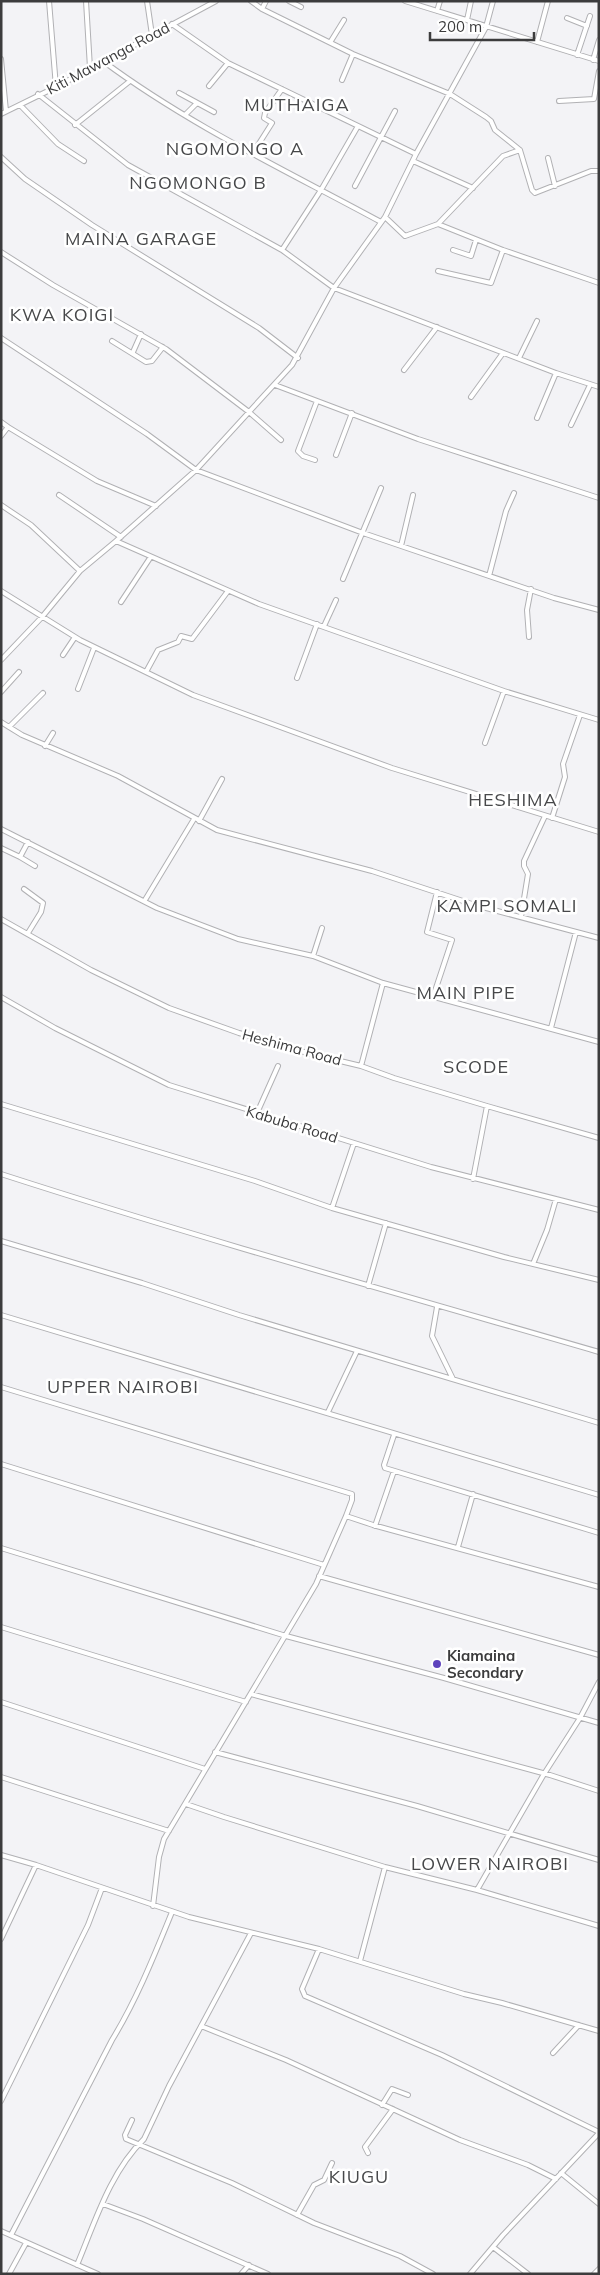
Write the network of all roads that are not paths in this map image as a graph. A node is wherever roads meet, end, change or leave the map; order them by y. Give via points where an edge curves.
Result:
1 (49, 1) edge
2 (86, 1) edge
3 (147, 1) edge
4 (216, 1) edge
5 (251, 1) edge
6 (266, 1) edge
7 (289, 1) edge
8 (405, 1) edge
9 (440, 1) edge
10 (471, 1) edge
11 (493, 1) edge
12 (548, 1) edge
13 (207, 4) edge
14 (301, 7) dead end
15 (262, 9) junction
16 (437, 11) junction
17 (590, 16) dead end
18 (567, 18) dead end
19 (344, 20) dead end
20 (467, 20) junction
21 (172, 24) junction
22 (587, 26) junction
23 (486, 27) junction
24 (152, 35) junction
25 (599, 40) edge
26 (331, 41) junction
27 (537, 42) junction
28 (353, 54) junction
29 (577, 55) junction
30 (1, 59) edge
31 (593, 60) junction
32 (103, 61) junction
33 (599, 61) edge
34 (228, 63) junction
35 (90, 68) junction
36 (599, 71) edge
37 (342, 80) dead end
38 (130, 81) junction
39 (209, 86) dead end
40 (56, 87) junction
41 (282, 89) junction
42 (179, 93) dead end
43 (38, 94) junction
44 (450, 94) junction
45 (559, 101) dead end
46 (197, 103) junction
47 (20, 105) junction
48 (395, 111) dead end
49 (214, 112) dead end
50 (4, 113) edge
51 (185, 116) junction
52 (75, 125) junction
53 (358, 126) junction
54 (380, 137) junction
55 (520, 150) junction
56 (253, 153) junction
57 (416, 154) junction
58 (1, 157) edge
59 (548, 158) dead end
60 (84, 161) dead end
61 (413, 161) junction
62 (599, 172) edge
63 (355, 186) dead end
64 (555, 186) junction
65 (473, 188) junction
66 (322, 190) junction
67 (385, 217) junction
68 (381, 222) junction
69 (438, 224) junction
70 (476, 240) junction
71 (282, 250) junction
72 (453, 250) dead end
73 (503, 250) junction
74 (1, 252) edge
75 (438, 271) dead end
76 (599, 283) edge
77 (334, 288) junction
78 (537, 321) dead end
79 (437, 327) junction
80 (140, 334) junction
81 (1, 338) edge
82 (112, 340) dead end
83 (163, 348) junction
84 (133, 352) junction
85 (503, 353) junction
86 (298, 358) junction
87 (519, 358) junction
88 (404, 370) dead end
89 (556, 373) junction
90 (275, 385) junction
91 (590, 385) junction
92 (599, 387) edge
93 (471, 397) dead end
94 (317, 400) junction
95 (249, 412) junction
96 (352, 413) junction
97 (538, 418) dead end
98 (1, 422) edge
99 (571, 425) dead end
100 (8, 427) junction
101 (1, 436) edge
102 (281, 440) dead end
103 (336, 455) dead end
104 (315, 460) dead end
105 (196, 470) junction
106 (381, 488) dead end
107 (514, 493) dead end
108 (59, 495) dead end
109 (413, 495) dead end
110 (599, 498) edge
111 (1, 505) edge
112 (156, 506) junction
113 (363, 533) junction
114 (121, 537) junction
115 (116, 541) junction
116 (401, 546) junction
117 (150, 558) junction
118 (80, 570) junction
119 (489, 576) junction
120 (343, 579) dead end
121 (531, 589) junction
122 (1, 591) edge
123 (228, 592) junction
124 (336, 600) dead end
125 (121, 602) dead end
126 (599, 610) edge
127 (42, 617) junction
128 (317, 624) junction
129 (324, 626) junction
130 (75, 637) junction
131 (529, 637) dead end
132 (94, 648) junction
133 (63, 655) dead end
134 (1, 660) edge
135 (19, 672) dead end
136 (146, 672) junction
137 (297, 678) dead end
138 (78, 689) dead end
139 (504, 691) junction
140 (1, 692) edge
141 (43, 693) dead end
142 (580, 715) junction
143 (599, 720) edge
144 (1, 722) edge
145 (9, 727) junction
146 (53, 733) dead end
147 (485, 743) dead end
148 (45, 746) junction
149 (222, 779) dead end
150 (546, 816) junction
151 (552, 818) junction
152 (194, 819) junction
153 (200, 821) junction
154 (1, 829) edge
155 (599, 832) edge
156 (28, 842) junction
157 (1, 848) edge
158 (20, 857) junction
159 (35, 866) dead end
160 (24, 889) dead end
161 (437, 892) junction
162 (145, 900) junction
163 (521, 917) junction
164 (1, 919) edge
165 (322, 928) dead end
166 (576, 932) junction
167 (28, 933) junction
168 (599, 938) edge
169 (313, 956) junction
170 (383, 983) junction
171 (433, 996) junction
172 (1, 997) edge
173 (551, 1028) junction
174 (599, 1042) edge
175 (278, 1066) dead end
176 (361, 1066) junction
177 (1, 1104) edge
178 (487, 1106) junction
179 (257, 1113) junction
180 (599, 1138) edge
181 (354, 1143) junction
182 (2, 1175) edge
183 (473, 1178) junction
184 (556, 1199) junction
185 (332, 1208) junction
186 (599, 1210) edge
187 (386, 1223) junction
188 (1, 1241) edge
189 (533, 1264) junction
190 (599, 1280) edge
191 (368, 1286) junction
192 (437, 1306) junction
193 (1, 1314) edge
194 (357, 1351) junction
195 (599, 1352) edge
196 (453, 1379) junction
197 (1, 1387) edge
198 (328, 1412) junction
199 (599, 1423) edge
200 (394, 1435) junction
201 (1, 1464) edge
202 (394, 1471) junction
203 (473, 1494) junction
204 (599, 1495) edge
205 (346, 1516) junction
206 (375, 1526) junction
207 (599, 1533) edge
208 (458, 1547) junction
209 (1, 1548) edge
210 (324, 1565) junction
211 (319, 1576) junction
212 (599, 1587) edge
213 (1, 1627) edge
214 (286, 1636) junction
215 (599, 1655) edge
216 (599, 1682) edge
217 (252, 1694) junction
218 (1, 1702) edge
219 (246, 1702) junction
220 (580, 1718) junction
221 (599, 1723) edge
222 (215, 1752) junction
223 (205, 1769) junction
224 (544, 1774) junction
225 (1, 1776) edge
226 (599, 1791) edge
227 (186, 1804) junction
228 (169, 1832) junction
229 (511, 1834) junction
230 (1, 1855) edge
231 (599, 1860) edge
232 (36, 1865) junction
233 (385, 1867) junction
234 (102, 1888) junction
235 (477, 1890) junction
236 (153, 1906) junction
237 (172, 1912) junction
238 (599, 1926) edge
239 (250, 1933) junction
240 (1, 1939) edge
241 (319, 1949) junction
242 (360, 1961) junction
243 (579, 2025) junction
244 (200, 2026) junction
245 (599, 2031) edge
246 (553, 2054) dead end
247 (408, 2095) dead end
248 (1, 2100) edge
249 (382, 2105) junction
250 (394, 2109) junction
251 (132, 2120) dead end
252 (599, 2132) edge
253 (140, 2143) junction
254 (368, 2153) dead end
255 (332, 2163) dead end
256 (561, 2173) junction
257 (556, 2179) junction
258 (103, 2204) junction
259 (599, 2204) edge
260 (297, 2214) junction
261 (1, 2231) edge
262 (11, 2235) junction
263 (26, 2243) junction
264 (493, 2246) junction
265 (249, 2264) junction
266 (77, 2265) junction
267 (599, 2268) edge
268 (8, 2274) edge
269 (98, 2274) edge
270 (241, 2274) edge
271 (268, 2274) edge
272 (433, 2274) edge
273 (470, 2274) edge
274 (528, 2274) edge
275 (594, 2274) edge

1 - 40 street
2 - 35 street
3 - 24 street
4 - 13 street, Kiti Mawanga Road
5 - 15 street
6 - 15 street
7 - 14 street
8 - 16 street
9 - 16 street
10 - 20 street
11 - 23 street
12 - 27 street
13 - 21 street, Kiti Mawanga Road
15 - 26 street
16 - 20 street
17 - 22 street
18 - 22 street
19 - 26 street
20 - 23 street
21 - 24 street, Kiti Mawanga Road
21 - 34 street
22 - 29 street
23 - 27 street
23 - 44 street
24 - 32 street, Kiti Mawanga Road
25 - 31 street
26 - 28 street
27 - 29 street
28 - 37 street
28 - 44 street
29 - 31 street
30 - 50 street
31 - 33 street
32 - 35 street, Kiti Mawanga Road
32 - 38 street
34 - 39 street
34 - 41 street
35 - 40 street, Kiti Mawanga Road
36 - 45 street via 594,99
38 - 51 street
38 - 52 street
40 - 43 street, Kiti Mawanga Road
41 - 53 street
41 - 56 street via 264,116 272,123
42 - 46 street
43 - 47 street, Kiti Mawanga Road
43 - 52 street
44 - 55 street via 489,119 495,130
44 - 57 street
46 - 49 street
46 - 51 street
47 - 50 street, Kiti Mawanga Road
47 - 60 street via 58,144
48 - 54 street
51 - 56 street
52 - 71 street via 128,166
53 - 54 street
53 - 66 street
54 - 57 street
54 - 63 street
55 - 64 street via 533,192
55 - 65 street via 502,156
56 - 66 street
57 - 61 street
58 - 86 street via 32,184 92,225 259,328
59 - 64 street
61 - 65 street
61 - 67 street
62 - 64 street via 591,171
65 - 69 street
66 - 68 street
66 - 71 street
67 - 68 street
67 - 69 street via 405,236
68 - 77 street
69 - 70 street
70 - 72 street via 471,256
70 - 73 street
71 - 77 street
73 - 75 street via 491,284
73 - 76 street
74 - 80 street
77 - 79 street
77 - 86 street
78 - 87 street
79 - 85 street
79 - 88 street
80 - 83 street
80 - 84 street
81 - 105 street
82 - 84 street
83 - 84 street via 150,362 142,361
83 - 95 street
85 - 87 street
85 - 93 street
86 - 90 street
87 - 89 street
89 - 91 street
89 - 97 street
90 - 94 street
90 - 95 street
91 - 92 street
91 - 99 street
94 - 96 street
94 - 104 street via 298,451
95 - 102 street
95 - 105 street
96 - 103 street
96 - 110 street via 418,439
98 - 100 street
100 - 101 street
100 - 112 street via 107,486
105 - 112 street
105 - 113 street
106 - 113 street
107 - 119 street via 504,517
108 - 114 street
109 - 116 street
111 - 118 street via 26,520
112 - 114 street
113 - 116 street
113 - 120 street
114 - 115 street
115 - 117 street
115 - 118 street
116 - 119 street
117 - 123 street
117 - 125 street
118 - 127 street
119 - 121 street
121 - 126 street
121 - 131 street via 527,610
122 - 127 street
123 - 128 street
123 - 136 street via 192,639 181,636 178,642 158,650
124 - 129 street
127 - 130 street
127 - 134 street
128 - 129 street
128 - 137 street
129 - 139 street
130 - 132 street
130 - 133 street
132 - 136 street
132 - 138 street
135 - 140 street
136 - 150 street via 193,695 345,752
139 - 142 street
139 - 147 street
141 - 145 street
142 - 143 street
142 - 151 street via 562,767 564,777
144 - 145 street
145 - 148 street
146 - 148 street
148 - 152 street via 118,776
149 - 153 street
150 - 151 street
150 - 163 street via 524,861 528,874
151 - 155 street
152 - 153 street
152 - 162 street
153 - 161 street via 217,830 372,871
154 - 156 street
156 - 158 street
156 - 162 street
157 - 158 street
158 - 159 street
160 - 167 street via 43,904
161 - 163 street
161 - 171 street via 427,932 450,938 452,942
162 - 169 street via 238,939
163 - 166 street
164 - 167 street, Heshima Road
165 - 169 street
166 - 168 street
166 - 173 street
167 - 176 street, Heshima Road via 91,970 169,1008 248,1036
169 - 170 street
170 - 171 street
170 - 176 street
171 - 173 street
172 - 179 street, Kabuba Road via 55,1028 169,1084
173 - 174 street
175 - 179 street
176 - 178 street, Heshima Road
177 - 185 street via 255,1181
178 - 180 street, Heshima Road
178 - 183 street
179 - 181 street, Kabuba Road
181 - 183 street, Kabuba Road
181 - 185 street
182 - 191 street
183 - 184 street, Kabuba Road
184 - 186 street, Kabuba Road
184 - 189 street
185 - 187 street
187 - 189 street
187 - 191 street
188 - 194 street
189 - 190 street
191 - 192 street
192 - 195 street
192 - 196 street via 432,1336
193 - 198 street
194 - 196 street
194 - 198 street
196 - 199 street
197 - 205 street via 349,1492 352,1500
198 - 200 street
200 - 202 street via 384,1465
200 - 204 street
201 - 210 street
202 - 203 street
202 - 206 street
203 - 207 street
203 - 208 street
205 - 206 street
205 - 210 street
206 - 208 street
208 - 212 street
209 - 214 street
210 - 211 street
211 - 214 street
211 - 215 street
213 - 219 street
214 - 217 street
214 - 220 street
216 - 220 street
217 - 219 street
217 - 224 street
218 - 223 street
219 - 222 street
220 - 221 street
220 - 224 street
222 - 223 street
222 - 229 street
223 - 227 street
224 - 226 street
224 - 229 street
225 - 228 street
227 - 228 street
227 - 233 street
228 - 236 street via 160,1848
229 - 231 street
229 - 235 street
230 - 232 street
232 - 234 street
232 - 240 street
233 - 235 street
233 - 242 street
234 - 236 street
234 - 248 street via 88,1926
235 - 238 street
236 - 237 street
237 - 239 street
237 - 262 street via 129,2013
239 - 241 street
239 - 244 street
241 - 242 street
241 - 252 street via 302,1989 305,1996 442,2056
242 - 243 street via 464,1994
243 - 245 street
243 - 246 street
244 - 249 street via 286,2060
244 - 253 street
247 - 249 street via 392,2089
249 - 250 street
250 - 254 street via 365,2147
250 - 257 street
251 - 253 street via 124,2136
252 - 256 street
253 - 258 street via 115,2178
253 - 260 street
255 - 260 street via 324,2180 314,2185
256 - 257 street
256 - 259 street
257 - 264 street
258 - 265 street
258 - 266 street
260 - 272 street via 400,2256
261 - 262 street
262 - 263 street
263 - 266 street
263 - 268 street
264 - 273 street
264 - 274 street
265 - 270 street
265 - 271 street
266 - 269 street
267 - 275 street

